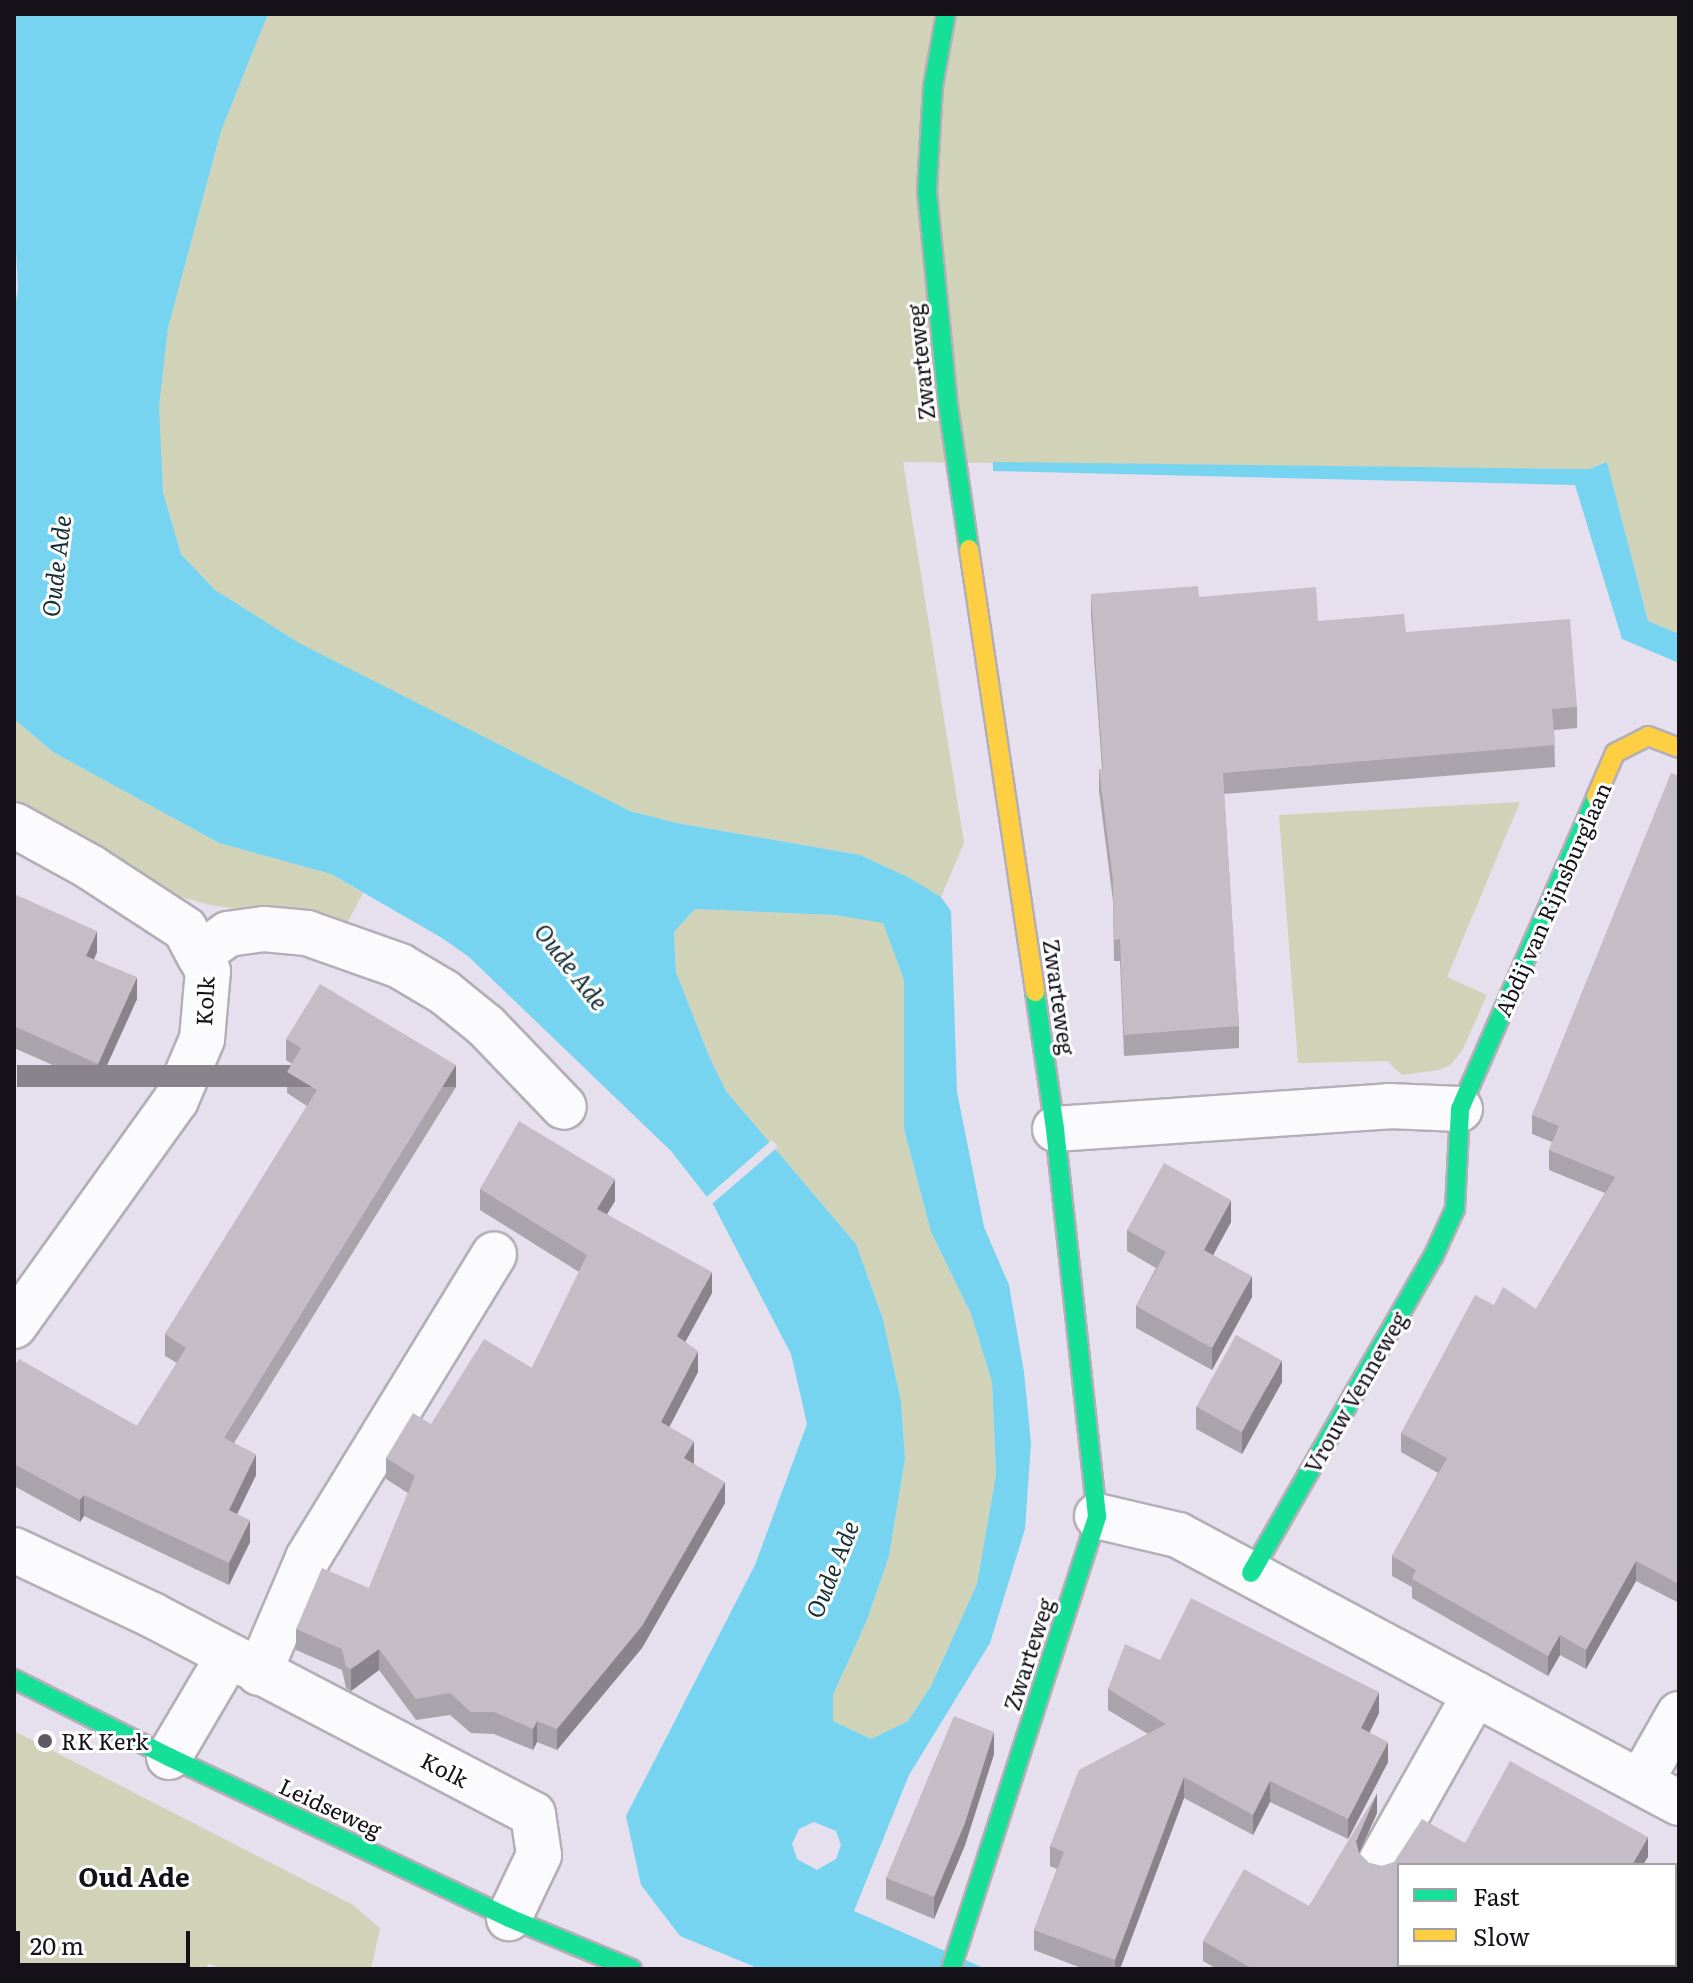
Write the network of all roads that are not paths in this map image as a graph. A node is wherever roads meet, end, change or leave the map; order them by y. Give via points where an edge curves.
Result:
1 (946, 14) edge
2 (1679, 748) edge
3 (14, 825) edge
4 (199, 955) junction
5 (564, 1107) dead end
6 (1460, 1109) junction
7 (1055, 1129) junction
8 (1455, 1209) joint
9 (494, 1254) dead end
10 (14, 1326) edge
11 (1097, 1516) junction
12 (14, 1550) edge
13 (1251, 1573) junction
14 (243, 1665) junction
15 (14, 1679) edge
16 (1475, 1694) junction
17 (1679, 1714) edge
18 (169, 1757) junction
19 (1641, 1781) junction
20 (1679, 1803) edge
21 (1381, 1861) dead end
22 (509, 1918) junction
23 (632, 1969) edge
24 (951, 1969) edge

1 - 7 street, Zwarteweg via 933,86 927,191 943,354
2 - 6 street, Abdij van Rijnsburglaan via 1648,736 1615,753
3 - 4 street via 185,929
4 - 5 street, Kolk via 228,934 264,929 307,933 400,966 486,1026
4 - 10 street, Kolk via 208,971 202,1039 176,1100
6 - 7 street via 1389,1106
6 - 8 street, Abdij van Rijnsburglaan
7 - 11 street, Zwarteweg
8 - 13 street, Vrouw Venneweg via 1433,1257
9 - 14 street
11 - 13 street via 1178,1535
11 - 24 street, Zwarteweg
12 - 14 street, Kolk
13 - 16 street
14 - 18 street
14 - 22 street, Kolk via 533,1814 539,1855
15 - 18 street, Leidseweg
16 - 19 street
16 - 21 street
17 - 19 street
18 - 22 street, Leidseweg
19 - 20 street
22 - 23 street, Leidseweg

